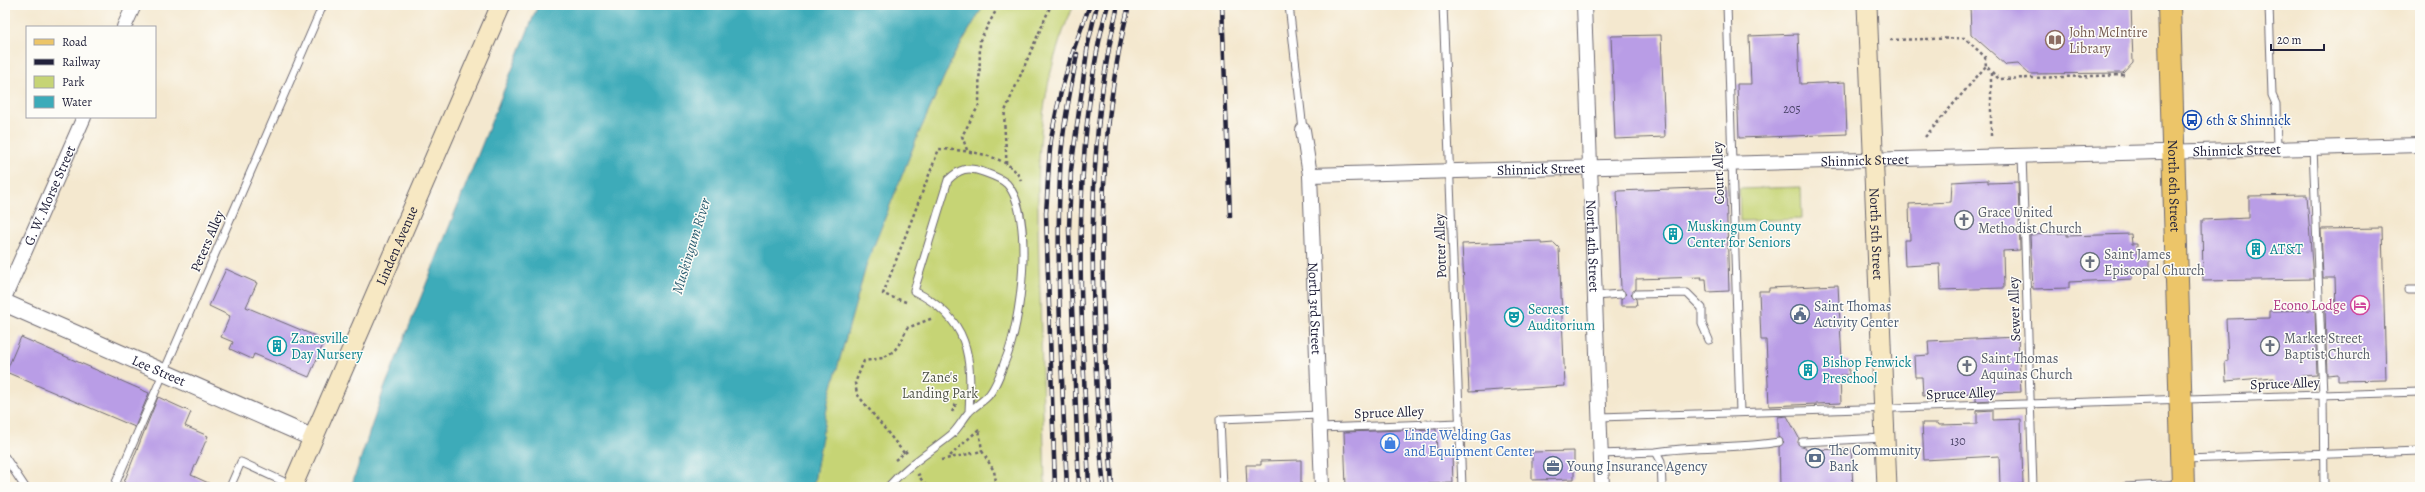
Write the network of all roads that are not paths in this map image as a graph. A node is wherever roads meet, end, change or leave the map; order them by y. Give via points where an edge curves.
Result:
1 (134, 5) edge
2 (323, 5) edge
3 (501, 5) edge
4 (1289, 5) edge
5 (1443, 5) edge
6 (1584, 5) edge
7 (1727, 5) edge
8 (1867, 5) edge
9 (2169, 5) edge
10 (2269, 5) edge
11 (124, 26) edge
12 (84, 118) edge
13 (1303, 130) joint
14 (2420, 145) edge
15 (2313, 148) junction
16 (2277, 149) junction
17 (2173, 151) junction
18 (2022, 155) junction
19 (1874, 159) junction
20 (1731, 163) junction
21 (1590, 166) junction
22 (1450, 170) junction
23 (1310, 175) junction
24 (2408, 290) dead end
25 (2420, 290) edge
26 (1621, 294) dead end
27 (1636, 294) dead end
28 (5, 296) edge
29 (1594, 296) junction
30 (5, 304) edge
31 (1709, 340) dead end
32 (164, 373) junction
33 (2420, 392) edge
34 (2323, 395) junction
35 (2181, 399) junction
36 (2030, 404) junction
37 (1884, 410) junction
38 (969, 412) junction
39 (1740, 412) junction
40 (1599, 417) junction
41 (1319, 422) junction
42 (1460, 423) junction
43 (313, 438) junction
44 (1884, 438) junction
45 (1779, 442) dead end
46 (1802, 442) dead end
47 (2420, 451) edge
48 (1656, 452) junction
49 (1600, 454) junction
50 (2323, 454) junction
51 (5, 458) edge
52 (2183, 459) junction
53 (2183, 485) edge
54 (293, 486) edge
55 (25, 487) edge
56 (114, 487) edge
57 (230, 487) edge
58 (888, 487) edge
59 (1223, 487) edge
60 (1322, 487) edge
61 (1462, 487) edge
62 (1602, 487) edge
63 (1662, 487) edge
64 (1887, 487) edge
65 (2033, 487) edge
66 (2124, 487) edge
67 (2324, 487) edge

1 - 11 street
2 - 32 lane, Peters Alley
3 - 43 main road, Linden Avenue
4 - 13 lane
5 - 22 lane, Potter Alley
6 - 21 street, North 4th Street
7 - 20 lane, Court Alley
8 - 19 main road, North 5th Street
9 - 17 main road, North 6th Street
10 - 16 lane
12 - 28 street, G. W. Morse Street
13 - 23 street, North 3rd Street
14 - 15 street, Shinnick Street
15 - 16 street, Shinnick Street
15 - 34 lane
16 - 17 street, Shinnick Street
17 - 18 street, Shinnick Street
17 - 35 main road, North 6th Street
18 - 19 street, Shinnick Street
18 - 36 lane, Sewer Alley
19 - 20 street, Shinnick Street
19 - 37 main road, North 5th Street
20 - 21 street, Shinnick Street
20 - 39 lane, Court Alley
21 - 22 street, Shinnick Street
21 - 29 street, North 4th Street
22 - 23 street, Shinnick Street
22 - 42 lane, Potter Alley
23 - 41 street, North 3rd Street
24 - 25 lane
26 - 29 lane
27 - 31 lane via 1687,293 1702,308 1702,324
29 - 40 street, North 4th Street
30 - 32 street, Lee Street
32 - 43 street, Lee Street
32 - 56 lane, Peters Alley
33 - 34 lane, Spruce Alley
34 - 35 lane, Spruce Alley
34 - 50 lane
35 - 36 lane, Spruce Alley
35 - 52 main road, North 6th Street
36 - 37 lane, Spruce Alley
36 - 65 lane, Sewer Alley
37 - 39 lane, Spruce Alley
37 - 44 main road, North 5th Street
38 - 38 lane via 988,396 1006,359 1022,293 1022,238 1011,191 999,178 969,169 956,172 948,180 914,291 935,301 962,336 971,372
38 - 58 lane via 952,434 910,465
39 - 40 lane, Spruce Alley
40 - 49 street, North 4th Street
41 - 42 lane, Spruce Alley
41 - 59 lane, Spruce Alley via 1220,419
41 - 60 street, North 3rd Street
42 - 61 lane, Potter Alley
43 - 54 main road, Linden Avenue
44 - 46 lane
44 - 64 main road, North 5th Street
45 - 48 lane via 1755,446 1671,449
47 - 50 lane
48 - 49 lane
48 - 63 lane via 1661,461
49 - 62 street, North 4th Street
50 - 52 lane
50 - 67 lane
51 - 55 lane
52 - 53 main road, North 6th Street
53 - 66 lane
54 - 57 lane via 241,462

